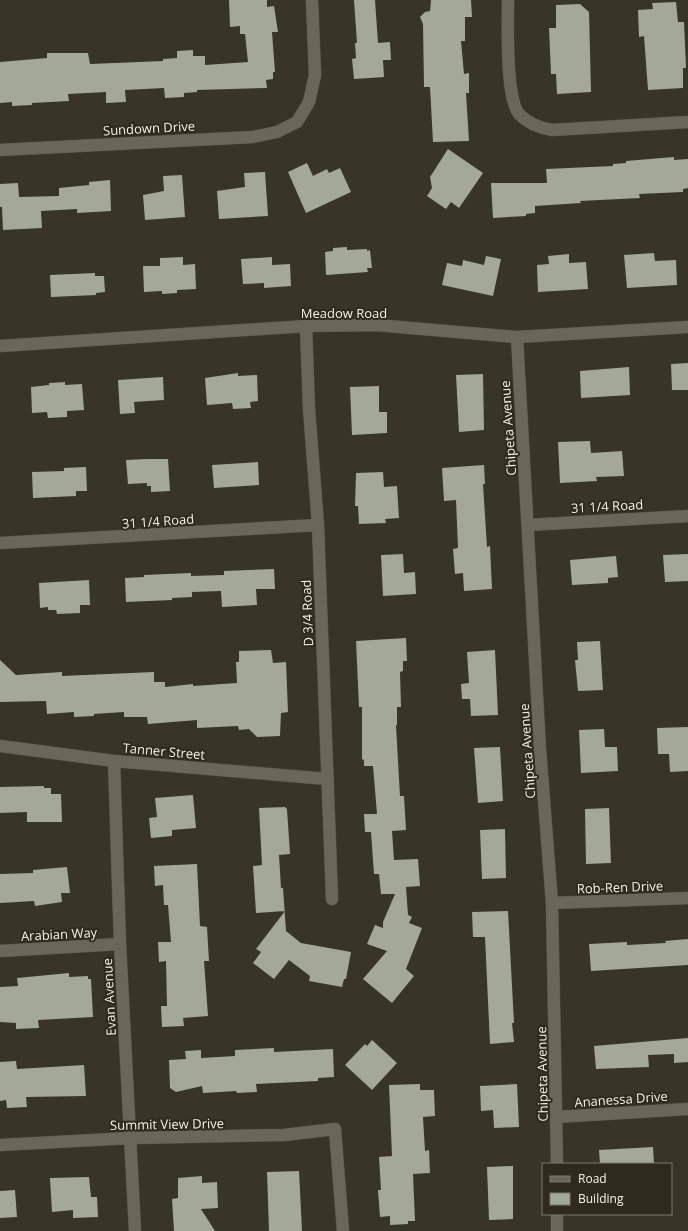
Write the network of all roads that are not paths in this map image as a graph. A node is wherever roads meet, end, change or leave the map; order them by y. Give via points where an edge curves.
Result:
1 (312, 0) edge
2 (508, 0) edge
3 (688, 122) edge
4 (0, 150) edge
5 (306, 326) junction
6 (688, 327) edge
7 (517, 337) junction
8 (0, 346) edge
9 (688, 516) edge
10 (318, 525) junction
11 (528, 525) junction
12 (0, 543) edge
13 (0, 746) edge
14 (114, 761) junction
15 (327, 779) junction
16 (688, 898) edge
17 (332, 899) dead end
18 (552, 903) junction
19 (120, 944) junction
20 (0, 952) edge
21 (688, 1109) edge
22 (556, 1117) junction
23 (131, 1138) junction
24 (0, 1145) edge
25 (557, 1163) edge
26 (557, 1215) edge
27 (135, 1231) edge
28 (343, 1231) edge
29 (557, 1231) edge

1 - 4 street, Sundown Drive via 315,75 309,102 297,122 277,132 253,137
2 - 3 street via 510,89 519,114 538,128 552,130
5 - 7 street, Meadow Road via 376,325
5 - 8 street, Meadow Road
5 - 10 street, D 3/4 Road via 309,409
6 - 7 street, Meadow Road
7 - 11 street, Chipeta Avenue
9 - 11 street, 31 1/4 Road
10 - 12 street, 31 1/4 Road
10 - 15 street, D 3/4 Road
11 - 18 street, Chipeta Avenue via 540,749
13 - 14 street, Tanner Street
14 - 15 street, Tanner Street
14 - 19 street, Evan Avenue
15 - 17 street, D 3/4 Road
16 - 18 street, Rob-Ren Drive
18 - 22 street, Chipeta Avenue
19 - 20 street, Arabian Way
19 - 23 street, Evan Avenue
21 - 22 street, Ananessa Drive
22 - 25 street, Chipeta Avenue
23 - 24 street, Summit View Drive
23 - 27 street, Evan Avenue
23 - 28 street, Summit View Drive via 284,1135 335,1129
26 - 29 street

